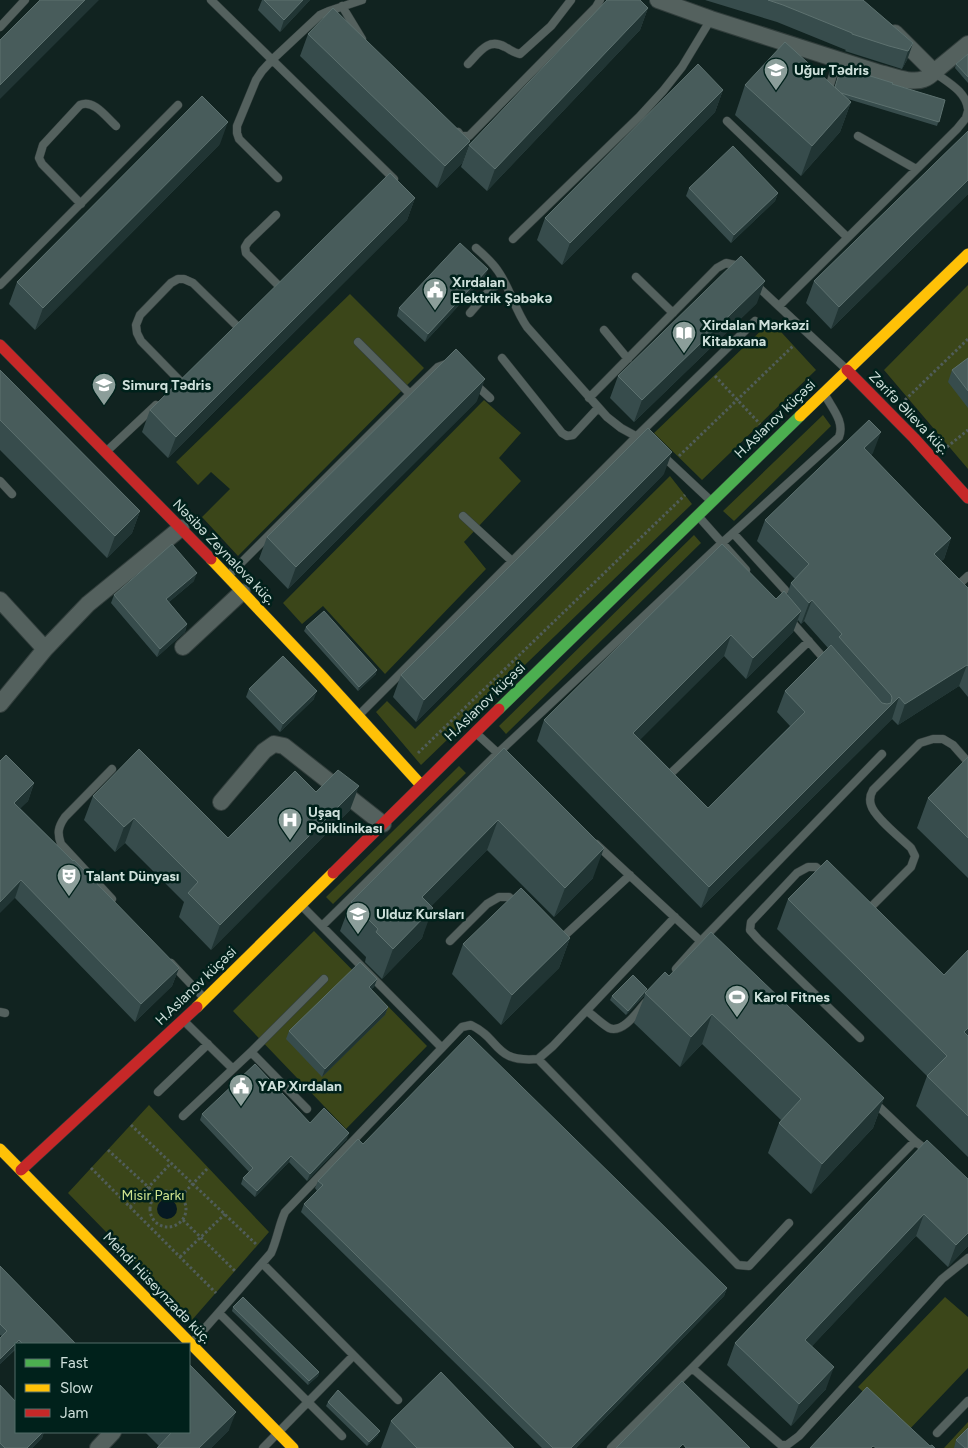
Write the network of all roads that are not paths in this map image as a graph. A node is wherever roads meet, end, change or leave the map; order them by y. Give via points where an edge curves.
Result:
1 (24, 0) edge
2 (211, 0) edge
3 (362, 0) edge
4 (571, 0) edge
5 (600, 0) edge
6 (658, 0) edge
7 (682, 4) edge
8 (342, 6) junction
9 (711, 19) junction
10 (881, 20) edge
11 (0, 27) edge
12 (968, 44) edge
13 (370, 48) edge
14 (273, 59) junction
15 (838, 60) junction
16 (468, 64) dead end
17 (934, 72) junction
18 (824, 101) edge
19 (178, 106) dead end
20 (968, 110) edge
21 (726, 121) dead end
22 (116, 126) dead end
23 (454, 129) edge
24 (858, 136) dead end
25 (916, 169) junction
26 (390, 175) junction
27 (278, 178) dead end
28 (383, 182) edge
29 (401, 186) edge
30 (80, 204) junction
31 (276, 214) dead end
32 (847, 237) junction
33 (513, 238) dead end
34 (476, 248) dead end
35 (968, 254) edge
36 (285, 278) edge
37 (636, 278) dead end
38 (503, 280) junction
39 (0, 285) edge
40 (278, 285) junction
41 (272, 292) edge
42 (779, 306) junction
43 (470, 312) dead end
44 (673, 312) junction
45 (244, 319) edge
46 (756, 321) dead end
47 (237, 326) junction
48 (604, 330) dead end
49 (230, 333) edge
50 (358, 342) dead end
51 (0, 345) edge
52 (502, 358) dead end
53 (628, 359) junction
54 (454, 365) edge
55 (847, 370) junction
56 (187, 375) edge
57 (468, 378) edge
58 (180, 382) junction
59 (174, 388) edge
60 (824, 393) junction
61 (410, 394) junction
62 (490, 398) dead end
63 (590, 398) junction
64 (160, 401) edge
65 (598, 408) junction
66 (637, 436) junction
67 (647, 443) edge
68 (654, 448) edge
69 (107, 452) junction
70 (0, 481) edge
71 (12, 494) dead end
72 (968, 498) edge
73 (712, 502) junction
74 (698, 515) junction
75 (463, 516) dead end
76 (180, 528) junction
77 (733, 534) junction
78 (722, 543) junction
79 (513, 562) junction
80 (227, 576) junction
81 (968, 576) edge
82 (753, 578) edge
83 (785, 590) edge
84 (242, 592) junction
85 (951, 592) edge
86 (0, 600) edge
87 (784, 613) edge
88 (809, 641) junction
89 (183, 647) dead end
90 (45, 650) junction
91 (834, 670) edge
92 (0, 704) edge
93 (359, 715) junction
94 (475, 732) junction
95 (498, 753) junction
96 (882, 754) dead end
97 (506, 760) edge
98 (968, 762) edge
99 (112, 769) dead end
100 (667, 777) edge
101 (421, 786) junction
102 (221, 802) dead end
103 (383, 824) junction
104 (593, 842) edge
105 (630, 876) junction
106 (830, 880) edge
107 (857, 903) edge
108 (302, 905) junction
109 (120, 908) edge
110 (522, 908) edge
111 (675, 917) junction
112 (322, 926) junction
113 (554, 937) edge
114 (450, 941) dead end
115 (701, 941) junction
116 (715, 954) edge
117 (166, 957) edge
118 (669, 976) edge
119 (324, 979) dead end
120 (650, 998) edge
121 (206, 1000) junction
122 (587, 1011) junction
123 (183, 1020) junction
124 (860, 1038) dead end
125 (208, 1044) junction
126 (442, 1048) junction
127 (251, 1052) junction
128 (538, 1059) junction
129 (233, 1069) junction
130 (158, 1092) dead end
131 (872, 1101) edge
132 (307, 1109) dead end
133 (183, 1116) dead end
134 (915, 1141) junction
135 (0, 1148) edge
136 (938, 1159) edge
137 (21, 1170) junction
138 (789, 1223) dead end
139 (968, 1258) edge
140 (262, 1264) junction
141 (219, 1313) junction
142 (187, 1343) edge
143 (190, 1346) edge
144 (353, 1356) junction
145 (692, 1368) junction
146 (398, 1400) dead end
147 (968, 1401) edge
148 (308, 1402) junction
149 (111, 1433) edge
150 (278, 1433) junction
151 (938, 1433) dead end
152 (342, 1436) dead end
153 (787, 1447) edge
154 (98, 1448) edge
155 (263, 1448) edge
156 (293, 1448) edge
157 (611, 1448) edge

1 - 11 lane
2 - 14 lane
3 - 8 lane
4 - 16 lane via 551,26 520,54 514,54 498,43 491,44
5 - 23 lane via 469,136 461,136
6 - 7 street
7 - 9 street
8 - 13 lane
8 - 14 lane via 320,16
9 - 15 street
9 - 33 lane via 663,91
10 - 17 street
12 - 17 street
14 - 26 lane
14 - 27 lane via 256,80 237,133 239,139
15 - 17 street via 915,80 925,79
15 - 18 lane
17 - 20 lane via 964,95
19 - 30 lane
20 - 25 lane via 966,118
21 - 32 lane
22 - 30 lane via 92,104 85,102 43,144 42,164
24 - 25 lane
25 - 32 lane
26 - 28 lane
26 - 29 lane
30 - 39 lane
31 - 40 lane via 245,247 246,252
32 - 42 lane
34 - 38 lane
35 - 55 street, H.Aslanov küçəsi
36 - 40 lane
37 - 44 lane
38 - 43 lane
38 - 63 lane via 521,319
40 - 41 lane
42 - 44 lane via 735,265 726,263
42 - 55 lane
44 - 53 lane
45 - 47 lane
46 - 66 lane
47 - 49 lane
47 - 58 lane via 193,283 178,279 171,283 140,315 136,325 141,341
48 - 53 lane
50 - 61 lane
51 - 69 street, Nəsibə Zeynalova küç.
52 - 65 lane via 562,434 573,435
53 - 63 lane
54 - 61 lane via 438,367
55 - 60 street, H.Aslanov küçəsi
55 - 72 street, Zərifə Əlieva küç.
56 - 58 lane
57 - 62 lane
58 - 59 lane
60 - 73 street, H.Aslanov küçəsi
60 - 77 lane via 841,424 839,437
61 - 80 lane
63 - 65 lane
64 - 69 lane
65 - 66 lane via 621,428
66 - 67 lane
66 - 79 lane
68 - 73 lane
69 - 76 street, Nəsibə Zeynalova küç.
70 - 71 lane
73 - 74 street, H.Aslanov küçəsi
74 - 78 lane
74 - 94 street, H.Aslanov küçəsi
75 - 79 lane
76 - 80 street, Nəsibə Zeynalova küç.
76 - 90 street via 88,604
77 - 78 lane
77 - 83 lane
78 - 82 lane
78 - 95 lane
79 - 93 lane
80 - 84 street, Nəsibə Zeynalova küç.
81 - 85 lane
84 - 89 street
84 - 93 street, Nəsibə Zeynalova küç.
86 - 90 street
87 - 88 lane
88 - 91 lane
88 - 100 lane
90 - 92 street
93 - 101 street, Nəsibə Zeynalova küç.
94 - 95 lane
94 - 101 street, H.Aslanov küçəsi
95 - 97 lane
95 - 112 lane
96 - 115 lane
98 - 107 lane via 953,745 943,739 933,739 920,743 873,790 870,797 875,813 911,848 915,856 911,867 871,907 863,908
99 - 109 lane via 59,824 58,834 61,844
101 - 103 street, H.Aslanov küçəsi
102 - 103 street via 264,751 274,744 284,746
103 - 108 street, H.Aslanov küçəsi
104 - 105 lane
105 - 111 lane
105 - 113 lane via 562,938
106 - 124 lane via 816,867 797,872 751,922 750,930
108 - 112 lane
108 - 121 street, H.Aslanov küçəsi
110 - 114 lane via 509,897 499,897 486,904
111 - 115 lane
111 - 122 lane
112 - 126 lane
115 - 116 lane
115 - 118 lane
117 - 121 lane
119 - 127 lane
120 - 122 lane via 618,1029 610,1029
121 - 123 street, H.Aslanov küçəsi
122 - 128 lane
123 - 125 lane
123 - 137 street, H.Aslanov küçəsi
125 - 129 lane
125 - 130 lane
126 - 128 lane via 462,1027 471,1025 511,1058
126 - 140 lane via 285,1212 276,1242
127 - 129 lane
127 - 132 lane
128 - 138 lane via 738,1265 749,1266
129 - 133 lane
131 - 134 lane
134 - 136 lane
134 - 145 lane
135 - 137 street, Mehdi Hüseynzadə küç.
137 - 142 street, Mehdi Hüseynzadə küç.
139 - 153 lane via 942,1279
140 - 141 lane
140 - 144 lane
141 - 143 lane
141 - 148 lane
143 - 150 street, Mehdi Hüseynzadə küç.
144 - 146 lane
144 - 148 lane
145 - 153 lane via 780,1445
145 - 157 lane
147 - 151 lane
148 - 150 lane
148 - 152 lane
149 - 154 street
150 - 155 lane
150 - 156 street, Mehdi Hüseynzadə küç.

